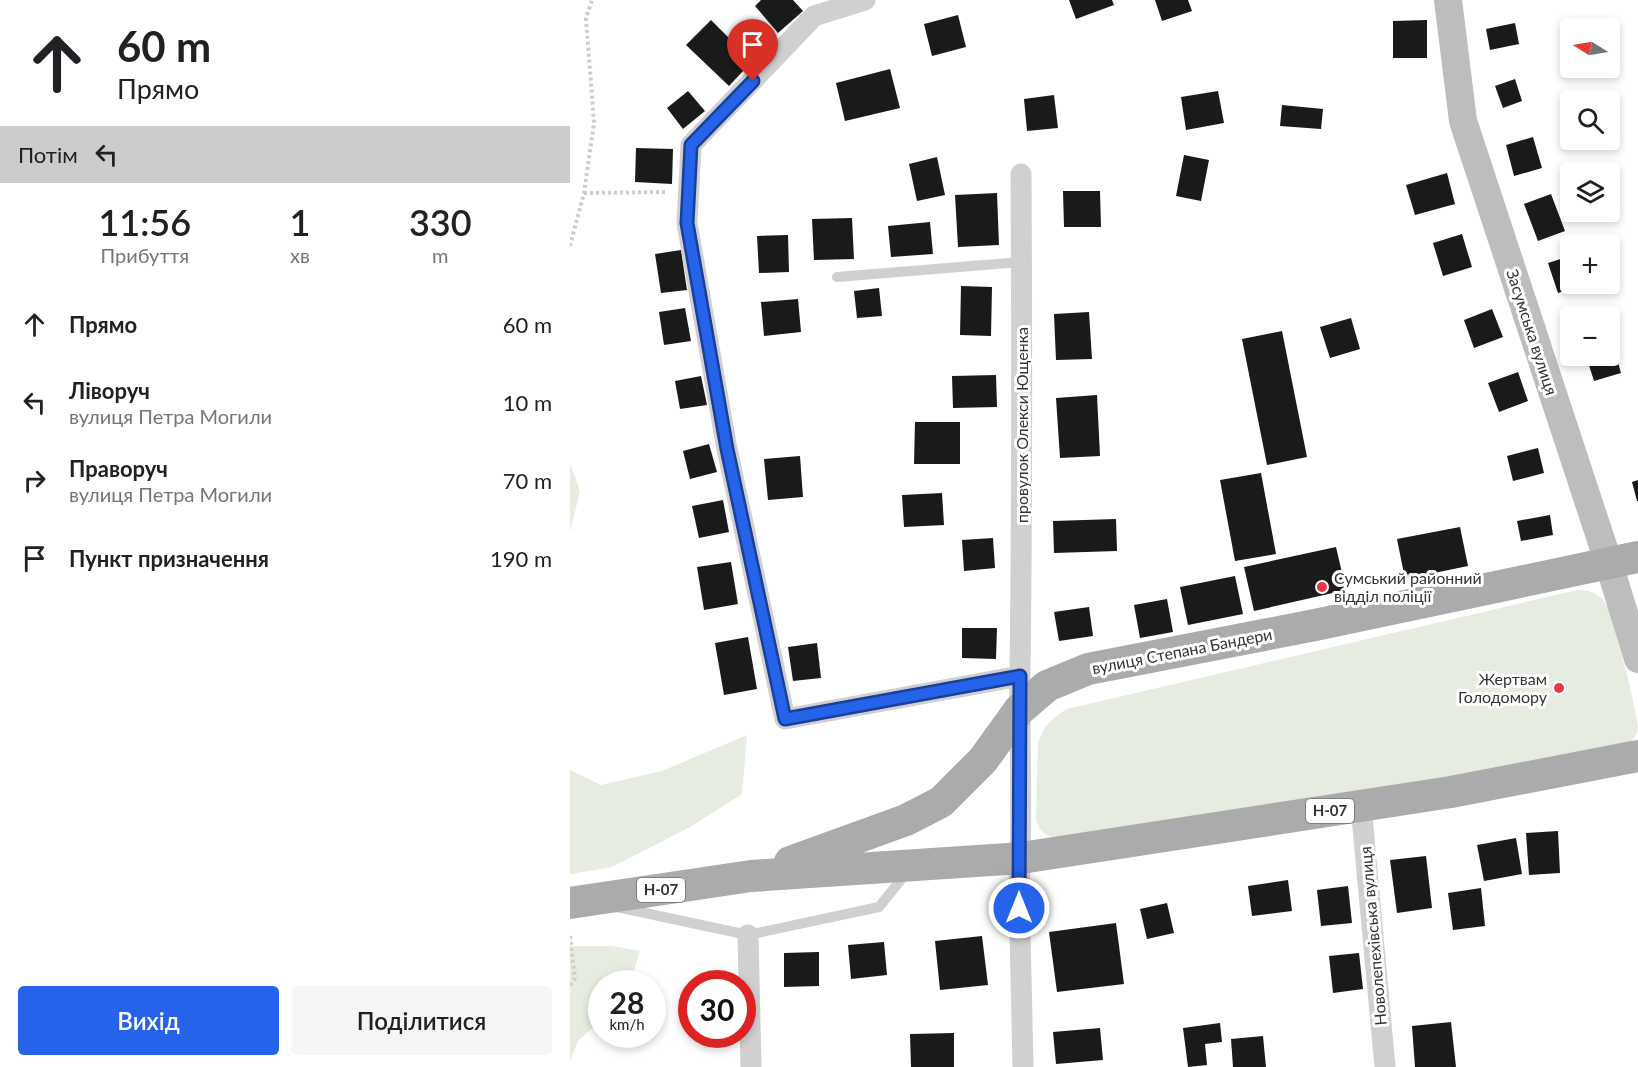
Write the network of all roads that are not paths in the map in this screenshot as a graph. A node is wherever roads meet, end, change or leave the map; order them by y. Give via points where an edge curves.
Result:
1 (865, 0) edge
2 (1448, 0) edge
3 (1021, 174) dead end
4 (1022, 262) junction
5 (837, 277) dead end
6 (1624, 560) edge
7 (1638, 659) edge
8 (1020, 676) junction
9 (1019, 710) junction
10 (1638, 756) edge
11 (1361, 806) junction
12 (1021, 858) junction
13 (913, 865) junction
14 (751, 876) junction
15 (579, 902) edge
16 (748, 935) junction
17 (752, 1067) edge
18 (1023, 1067) edge
19 (1385, 1067) edge

1 - 8 street via 814,16 691,145 687,223 727,449 785,719
2 - 6 street, Засумська вулиця via 1463,121
3 - 4 street, провулок Олекси Ющенка
4 - 5 lane
4 - 8 street, провулок Олекси Ющенка
6 - 7 street, Засумська вулиця
6 - 9 main road, вулиця Степана Бандери / Н-07 via 1088,669 1047,686
8 - 9 street, провулок Олекси Ющенка
9 - 12 street, провулок Олекси Ющенка
9 - 14 main road, вулиця Степана Бандери / Н-07 via 983,760 941,802 906,820
10 - 11 main road, вулиця Степана Бандери / Н-07
11 - 12 main road, вулиця Степана Бандери / Н-07
11 - 19 street, Новолепехівська вулиця
12 - 13 main road, вулиця Степана Бандери / Н-07
12 - 18 street, провулок Олекси Ющенка
13 - 14 main road, вулиця Степана Бандери / Н-07
13 - 16 lane via 879,907
14 - 15 main road, вулиця Степана Бандери / Н-07
15 - 16 lane
16 - 17 street

